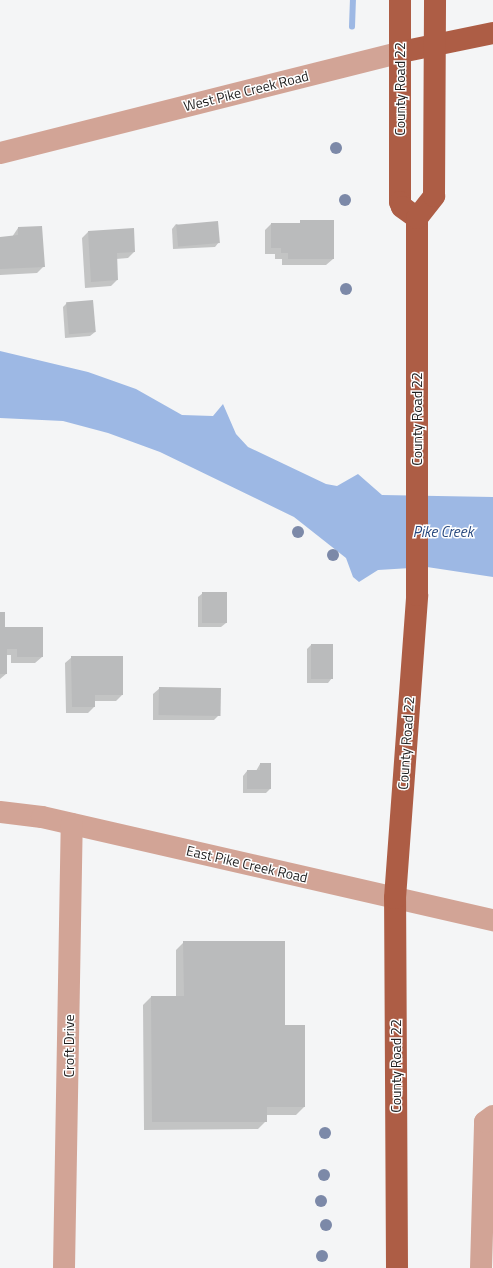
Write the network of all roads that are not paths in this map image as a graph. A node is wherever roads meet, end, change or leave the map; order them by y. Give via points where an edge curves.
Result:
1 (400, 0) edge
2 (435, 0) edge
3 (493, 33) edge
4 (434, 43) junction
5 (401, 52) junction
6 (0, 153) edge
7 (417, 218) junction
8 (0, 812) edge
9 (72, 824) junction
10 (395, 898) junction
11 (493, 920) edge
12 (493, 1116) edge
13 (64, 1268) edge
14 (397, 1268) edge
15 (481, 1268) edge

1 - 5 main road, County Road 22
2 - 4 main road
3 - 4 main road, West Pike Creek Road
4 - 5 main road, West Pike Creek Road
4 - 7 main road via 434,196
5 - 6 street, West Pike Creek Road
5 - 7 main road, County Road 22 via 400,202 402,207
7 - 10 main road, County Road 22 via 417,595
8 - 9 street, East Pike Creek Road
9 - 10 street, East Pike Creek Road
9 - 13 street, Croft Drive
10 - 11 street, East Pike Creek Road
10 - 14 main road, County Road 22
12 - 15 street via 485,1122

